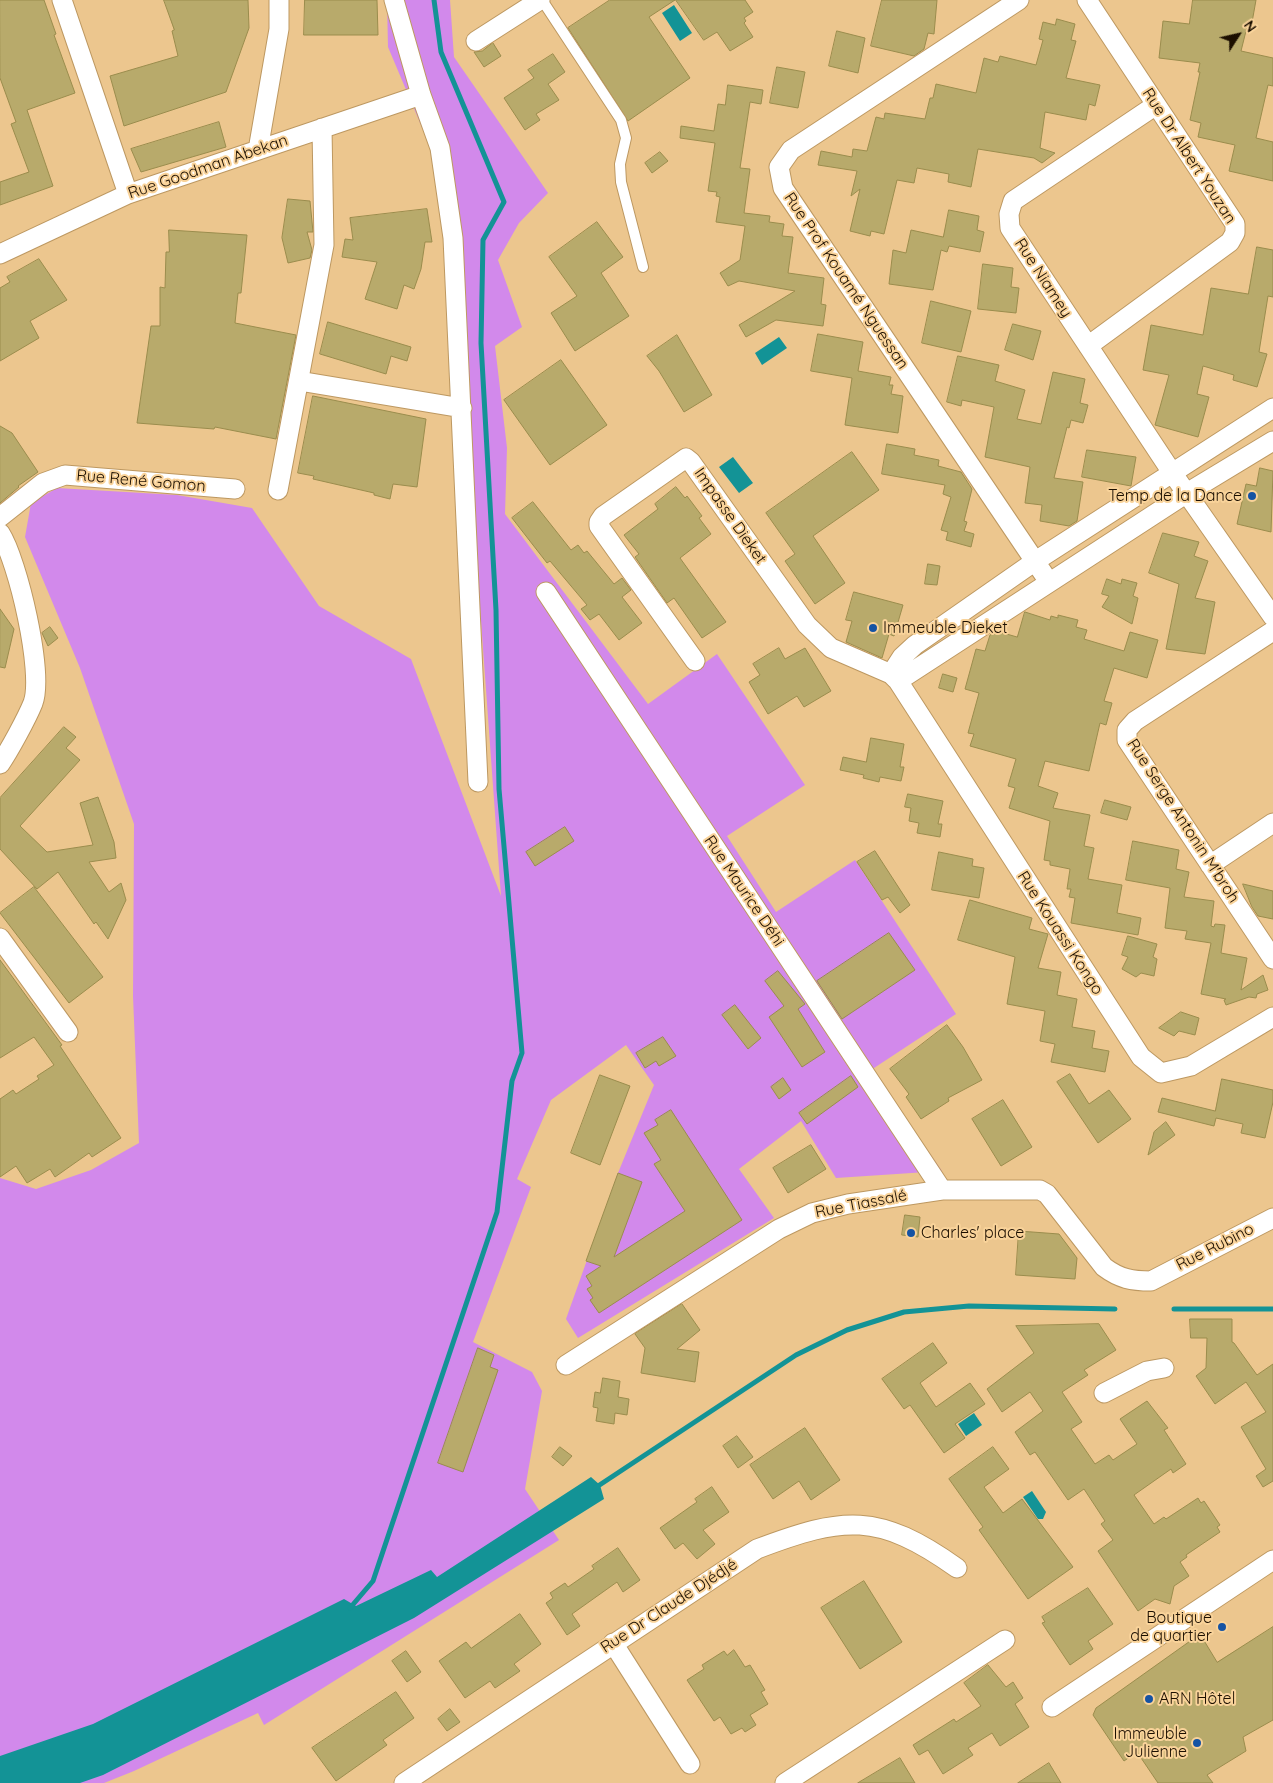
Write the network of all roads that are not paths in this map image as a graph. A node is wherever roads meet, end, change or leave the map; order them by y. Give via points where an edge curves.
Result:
1 (62, 0) edge
2 (279, 0) edge
3 (394, 0) edge
4 (541, 0) edge
5 (1019, 0) edge
6 (1087, 0) edge
7 (476, 41) dead end
8 (421, 95) junction
9 (1156, 105) junction
10 (322, 128) junction
11 (258, 150) junction
12 (128, 194) junction
13 (0, 254) edge
14 (642, 267) dead end
15 (1088, 346) junction
16 (299, 381) junction
17 (462, 408) junction
18 (1273, 408) edge
19 (1273, 441) edge
20 (1171, 471) junction
21 (235, 489) dead end
22 (278, 490) dead end
23 (1187, 494) junction
24 (0, 517) edge
25 (0, 533) edge
26 (1034, 562) junction
27 (1049, 582) junction
28 (546, 592) dead end
29 (1273, 617) edge
30 (1273, 631) edge
31 (695, 661) dead end
32 (894, 677) junction
33 (0, 764) edge
34 (478, 782) dead end
35 (1273, 823) edge
36 (1210, 865) junction
37 (0, 938) edge
38 (1273, 960) edge
39 (1273, 1016) edge
40 (68, 1032) dead end
41 (942, 1190) junction
42 (1273, 1218) edge
43 (1158, 1276) joint
44 (566, 1365) dead end
45 (1164, 1368) dead end
46 (1104, 1393) dead end
47 (1273, 1560) edge
48 (957, 1568) dead end
49 (1005, 1640) dead end
50 (613, 1643) junction
51 (1052, 1707) dead end
52 (690, 1764) dead end
53 (404, 1783) edge
54 (784, 1783) edge

1 - 12 street
2 - 11 street via 279,30
3 - 8 street
4 - 7 street
4 - 14 lane via 621,120 626,138 620,164 621,182
5 - 26 street, Rue Prof Kouamé Nguessan via 791,150 779,166 783,188
6 - 9 street, Rue Dr Albert Youzan
8 - 10 street, Rue Goodman Abekan
8 - 17 street via 440,148 453,238
9 - 15 street, Rue Dr Albert Youzan via 1235,224 1235,233 1230,242
9 - 15 street, Rue Niamey via 1013,201 1009,214 1010,228
10 - 11 street, Rue Goodman Abekan
10 - 16 street via 324,245
11 - 12 street, Rue Goodman Abekan
12 - 13 street, Rue Goodman Abekan
15 - 20 street, Rue Niamey
16 - 17 street
16 - 22 street
17 - 34 street
18 - 20 street
19 - 23 street
20 - 23 street, Rue Niamey
20 - 26 street
21 - 24 street, Rue René Gomon via 65,475 43,483
23 - 27 street
23 - 29 street, Rue Niamey
25 - 33 street via 15,565 27,614 35,676 33,702
26 - 27 street, Rue Prof Kouamé Nguessan
26 - 32 street via 915,645 902,658
27 - 32 street
28 - 41 street, Rue Maurice Déhi
30 - 36 street, Rue Serge Antonin M'broh via 1135,721 1127,730 1128,740
31 - 32 street, Impasse Dieket via 599,526 603,516 686,458 806,625 831,648
32 - 39 street, Rue Kouassi Kongo via 1141,1057 1161,1073 1191,1066
35 - 36 street
36 - 38 street, Rue Serge Antonin M'broh
37 - 40 street
41 - 43 street, Rue Tiassalé via 1040,1190 1047,1194 1104,1267 1129,1280 1151,1280
41 - 44 street, Rue Tiassalé via 848,1204 812,1213 779,1229
42 - 43 street, Rue Rubino
45 - 46 street via 1147,1371
47 - 51 street
48 - 50 street, Rue Dr Claude Djédjé via 902,1534 869,1525 836,1524 757,1549
49 - 54 street
50 - 52 street
50 - 53 street, Rue Dr Claude Djédjé

